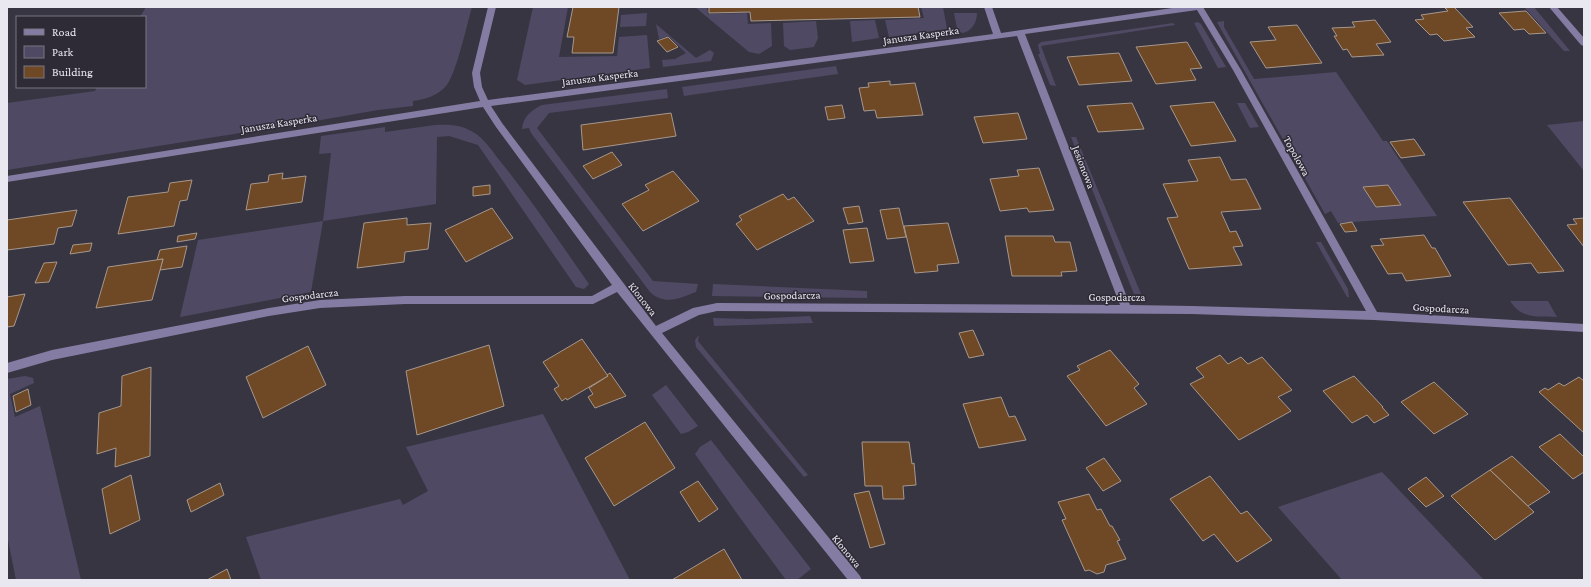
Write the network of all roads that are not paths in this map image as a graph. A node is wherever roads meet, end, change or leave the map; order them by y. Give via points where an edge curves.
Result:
1 (492, 7) edge
2 (988, 7) edge
3 (1198, 7) edge
4 (1553, 7) edge
5 (1020, 33) junction
6 (998, 36) junction
7 (1584, 43) edge
8 (486, 104) junction
9 (7, 179) edge
10 (618, 287) junction
11 (1126, 309) junction
12 (1374, 316) junction
13 (1584, 328) edge
14 (654, 332) junction
15 (7, 368) edge
16 (856, 580) edge

1 - 8 street, Klonowa via 476,73 476,81
2 - 6 street
3 - 5 street, Janusza Kasperka
3 - 12 street, Topolowa via 1240,76
4 - 7 street
5 - 6 street, Janusza Kasperka
5 - 11 street, Jesionowa
6 - 8 street, Janusza Kasperka
8 - 9 street, Janusza Kasperka
8 - 10 street, Klonowa
10 - 14 street, Klonowa
10 - 15 street, Gospodarcza via 593,300 405,300 320,304 52,355
11 - 12 street, Gospodarcza
11 - 14 street, Gospodarcza via 717,307 697,311
12 - 13 street, Gospodarcza
14 - 16 street, Klonowa

